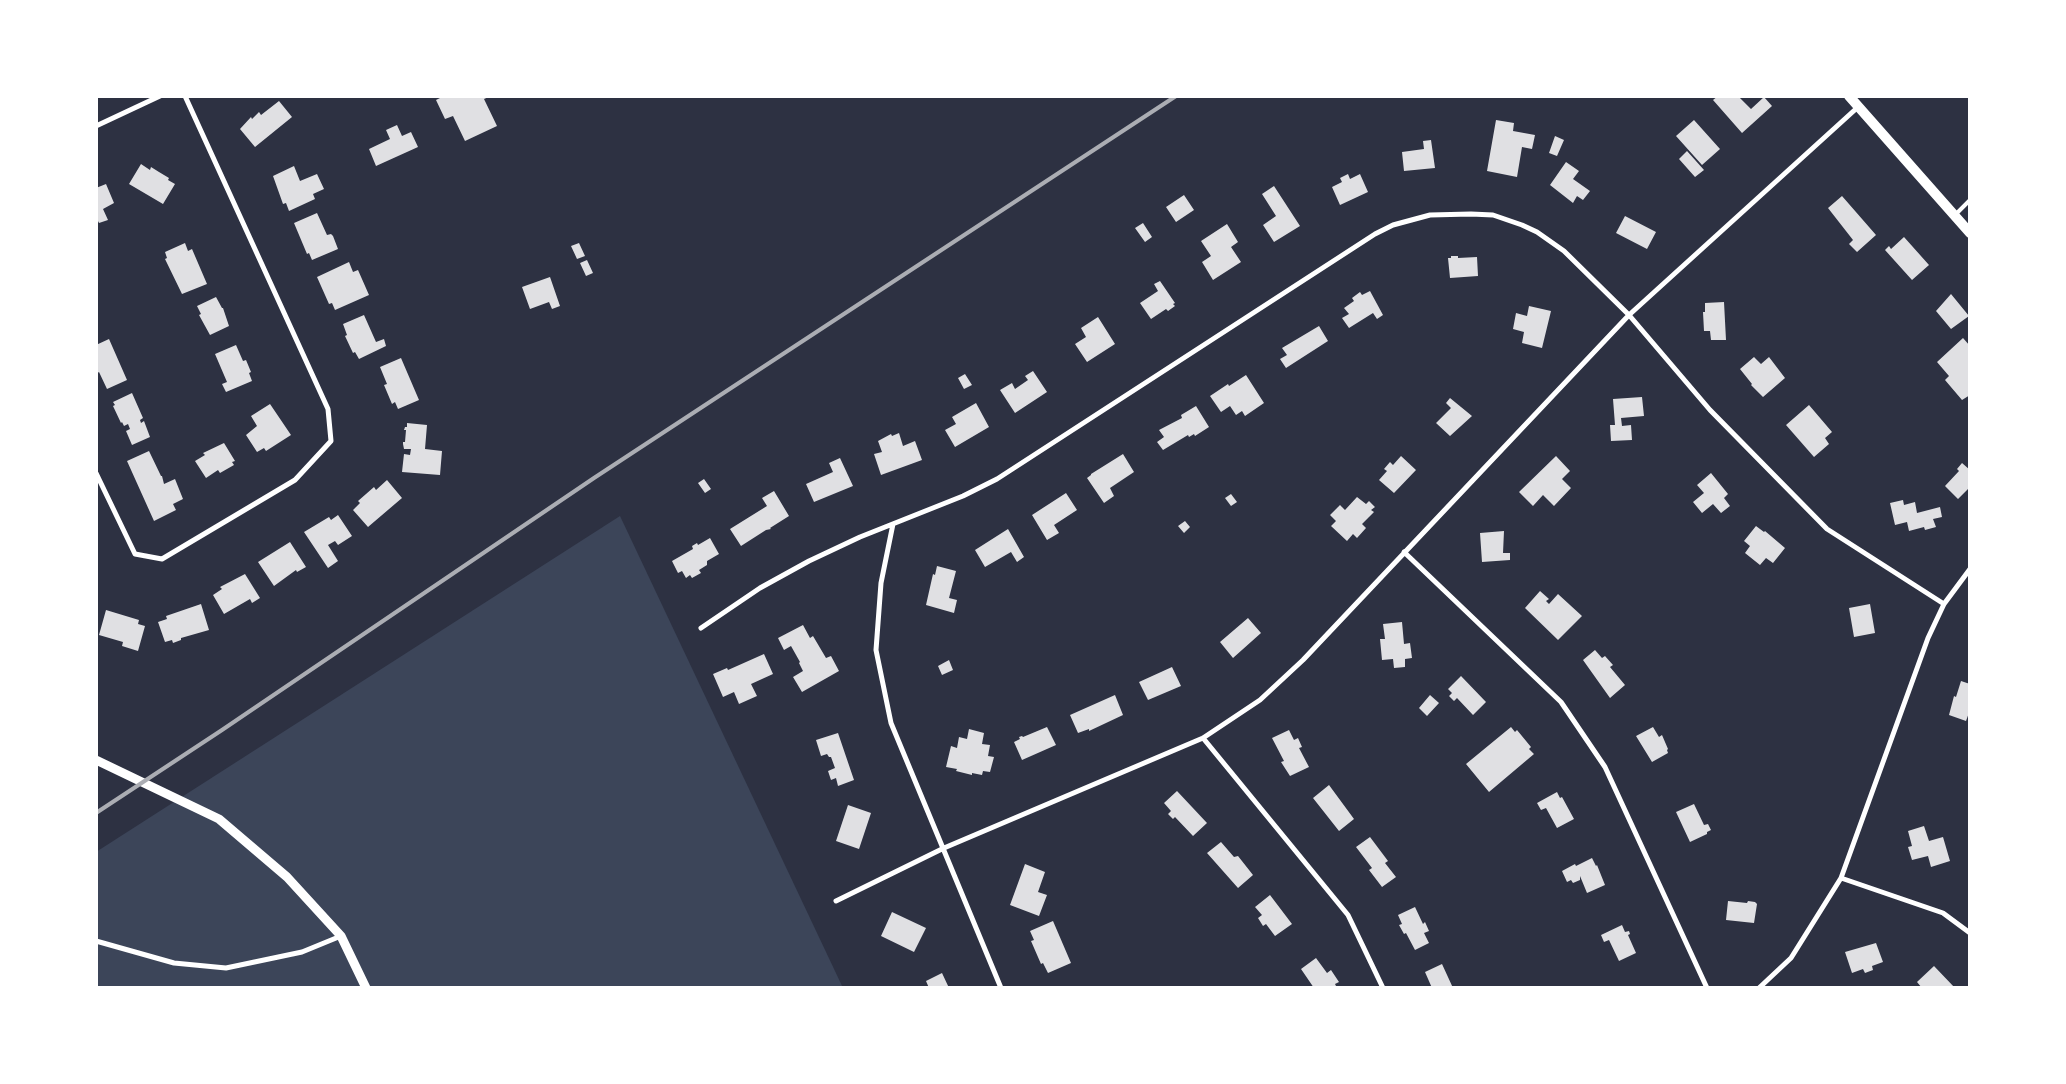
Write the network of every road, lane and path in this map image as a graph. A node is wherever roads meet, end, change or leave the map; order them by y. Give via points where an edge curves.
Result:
1 (160, 96) edge
2 (185, 96) edge
3 (1849, 96) edge
4 (1858, 107) junction
5 (96, 126) edge
6 (1970, 200) edge
7 (1954, 216) junction
8 (1970, 233) edge
9 (1629, 315) junction
10 (96, 472) edge
11 (893, 524) junction
12 (1404, 552) junction
13 (1970, 569) edge
14 (1944, 604) junction
15 (701, 628) dead end
16 (1203, 738) junction
17 (96, 760) edge
18 (944, 848) junction
19 (1841, 878) junction
20 (836, 901) dead end
21 (1970, 933) edge
22 (342, 936) junction
23 (96, 941) edge
24 (366, 988) edge
25 (1001, 988) edge
26 (1383, 988) edge
27 (1707, 988) edge
28 (1759, 988) edge

1 - 5 street
2 - 10 street via 328,409 331,441 295,480 162,559 135,554
3 - 4 main road
4 - 7 main road
4 - 9 street
6 - 7 lane
7 - 8 main road
9 - 11 street via 1564,251 1522,225 1493,215 1471,214 1430,215 1393,225 1361,242 1015,468 963,496
9 - 12 street
9 - 14 street via 1710,410 1827,529
11 - 15 street via 809,560
11 - 18 street via 881,583 876,650 891,723
12 - 16 street via 1303,660 1260,700
12 - 27 street via 1562,702 1605,767
13 - 14 street
14 - 19 street via 1928,638
16 - 18 street
16 - 26 street via 1348,915
17 - 22 street via 219,819 287,877
18 - 20 street
18 - 25 street
19 - 21 street via 1943,913
19 - 28 street via 1791,958
22 - 23 street via 302,952 226,968 174,963
22 - 24 street

